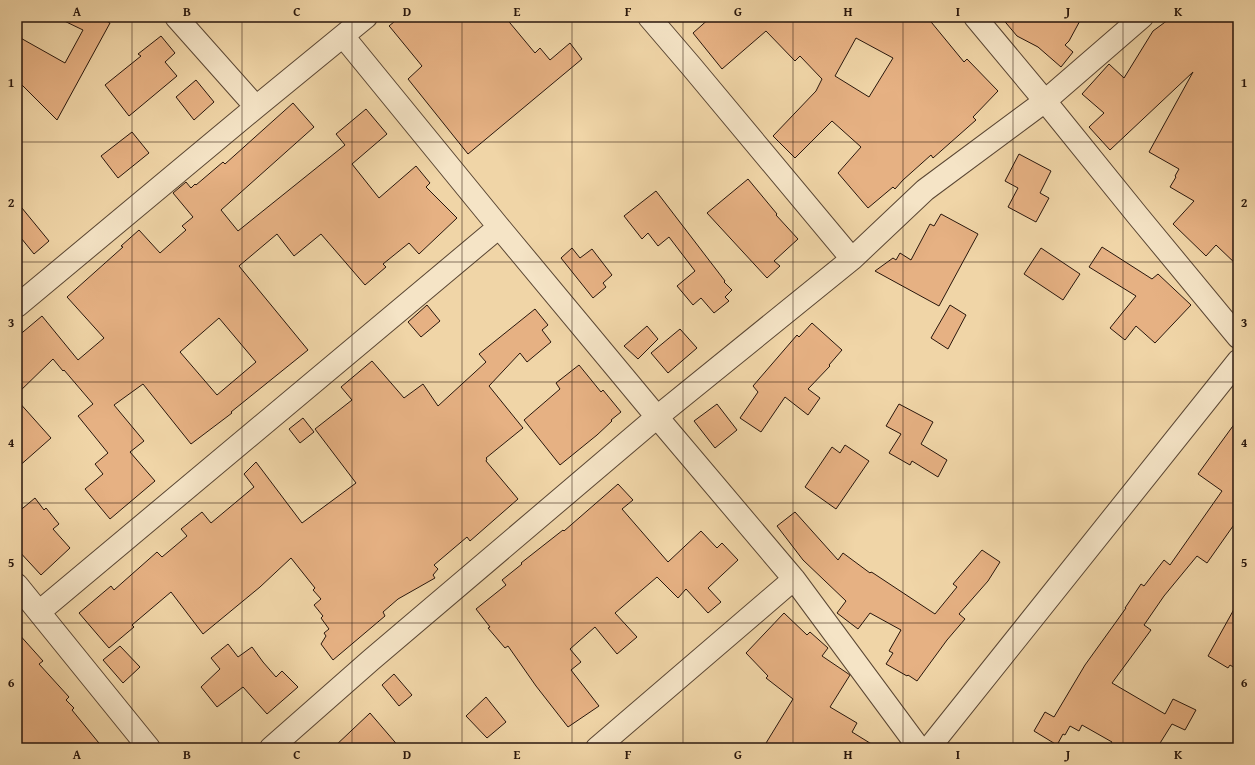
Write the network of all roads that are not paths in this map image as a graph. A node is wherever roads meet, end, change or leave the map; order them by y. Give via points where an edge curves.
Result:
1 (176, 17) edge
2 (366, 17) edge
3 (648, 17) edge
4 (975, 17) edge
5 (1142, 17) edge
6 (343, 36) junction
7 (1045, 101) junction
8 (256, 107) junction
9 (499, 227) junction
10 (852, 259) junction
11 (17, 306) edge
12 (1238, 338) edge
13 (1238, 361) edge
14 (657, 417) junction
15 (794, 579) junction
16 (17, 585) edge
17 (40, 612) junction
18 (149, 748) edge
19 (271, 748) edge
20 (596, 748) edge
21 (919, 748) edge
22 (929, 748) edge

1 - 8 street
2 - 6 street
3 - 10 street via 692,66
4 - 7 street
5 - 7 street
6 - 8 street
6 - 9 street
7 - 10 street via 925,190
7 - 12 street
8 - 11 street
9 - 14 street
9 - 17 street
10 - 14 street
13 - 22 street
14 - 15 street
14 - 19 street
15 - 20 street
15 - 21 street
16 - 17 street
17 - 18 street

